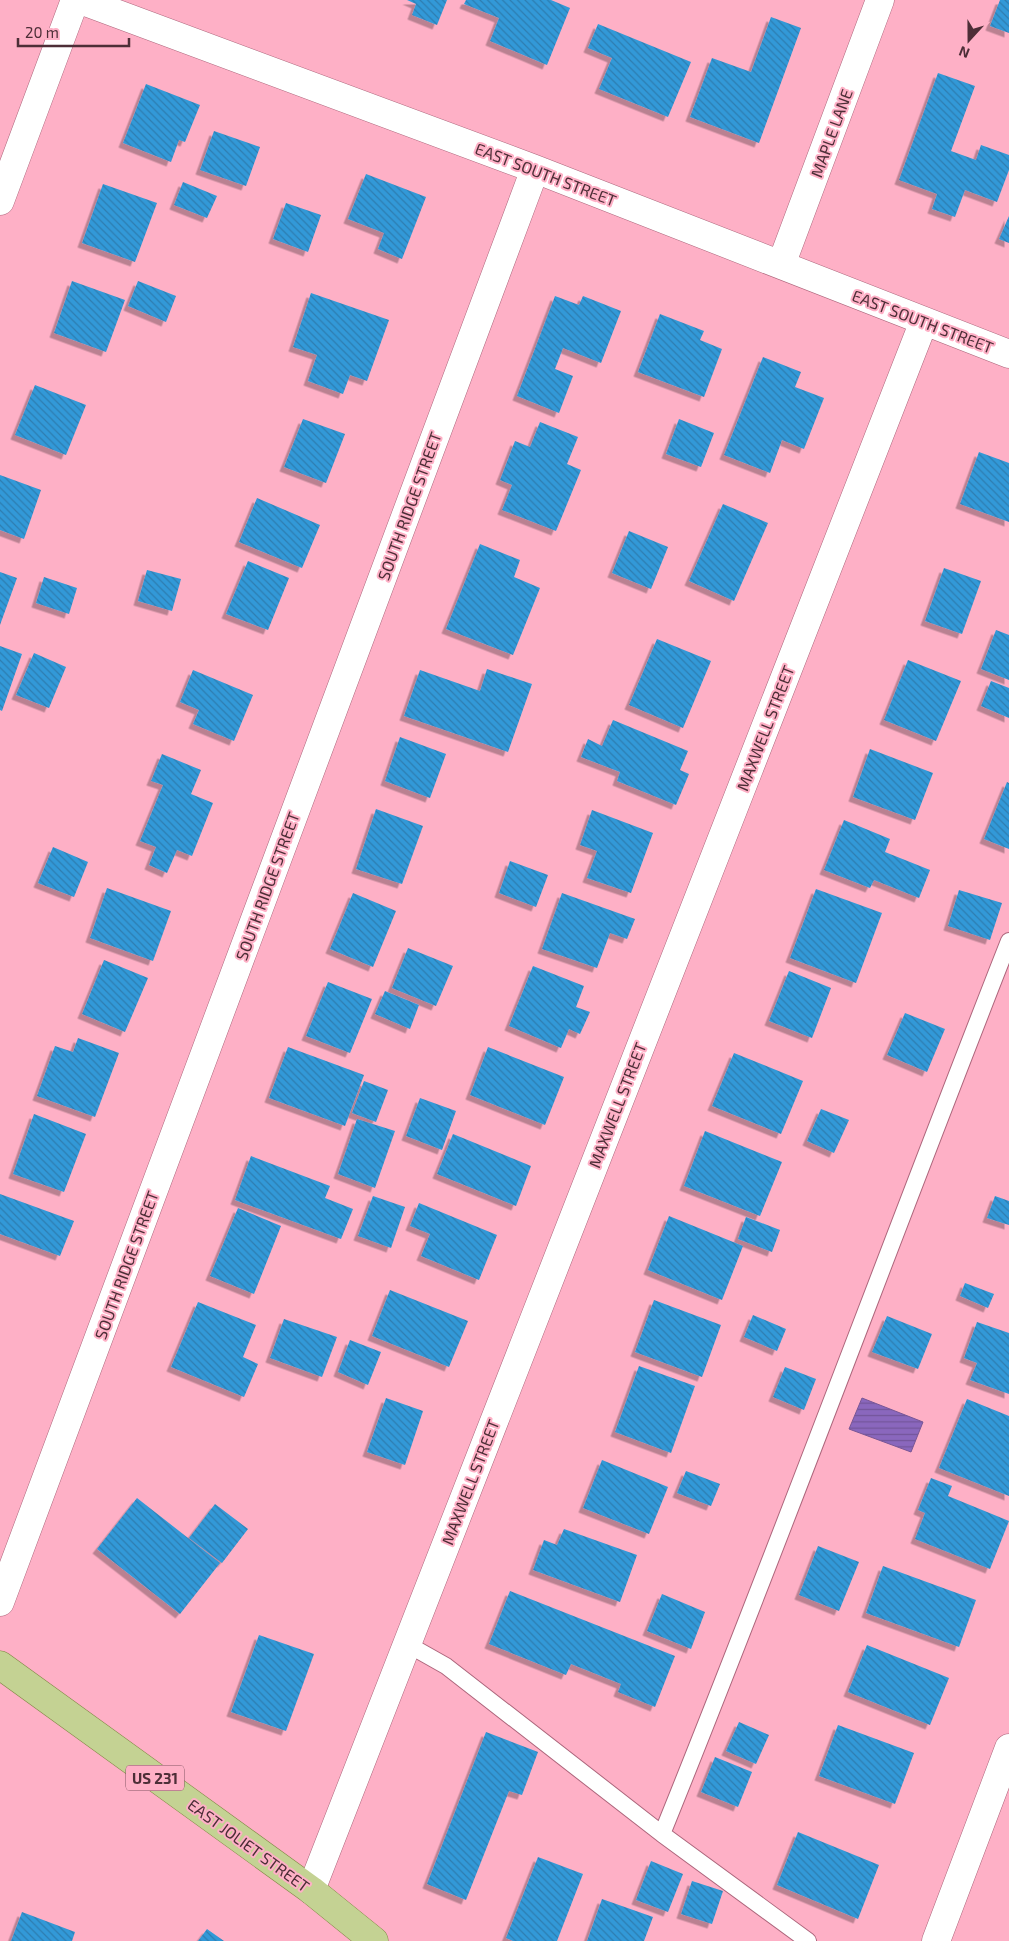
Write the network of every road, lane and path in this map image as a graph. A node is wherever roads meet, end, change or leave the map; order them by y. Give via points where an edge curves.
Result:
1 (75, 0) edge
2 (80, 0) edge
3 (880, 0) edge
4 (535, 169) junction
5 (0, 201) edge
6 (781, 265) junction
7 (924, 320) junction
8 (1009, 354) edge
9 (1009, 941) edge
10 (0, 1602) edge
11 (407, 1644) junction
12 (0, 1665) edge
13 (1009, 1748) edge
14 (662, 1834) junction
15 (311, 1890) junction
16 (374, 1941) edge
17 (808, 1941) edge
18 (936, 1941) edge

1 - 5 street
2 - 4 street, EAST SOUTH STREET
3 - 6 street, MAPLE LANE
4 - 6 street, EAST SOUTH STREET
4 - 10 street, SOUTH RIDGE STREET
6 - 7 street, EAST SOUTH STREET
7 - 8 street, EAST SOUTH STREET
7 - 11 street, MAXWELL STREET
9 - 14 lane
11 - 14 lane via 446,1666
11 - 15 street, MAXWELL STREET
12 - 15 main road, EAST JOLIET STREET / US 231
13 - 18 street
14 - 17 lane
15 - 16 main road, EAST JOLIET STREET / US 231

